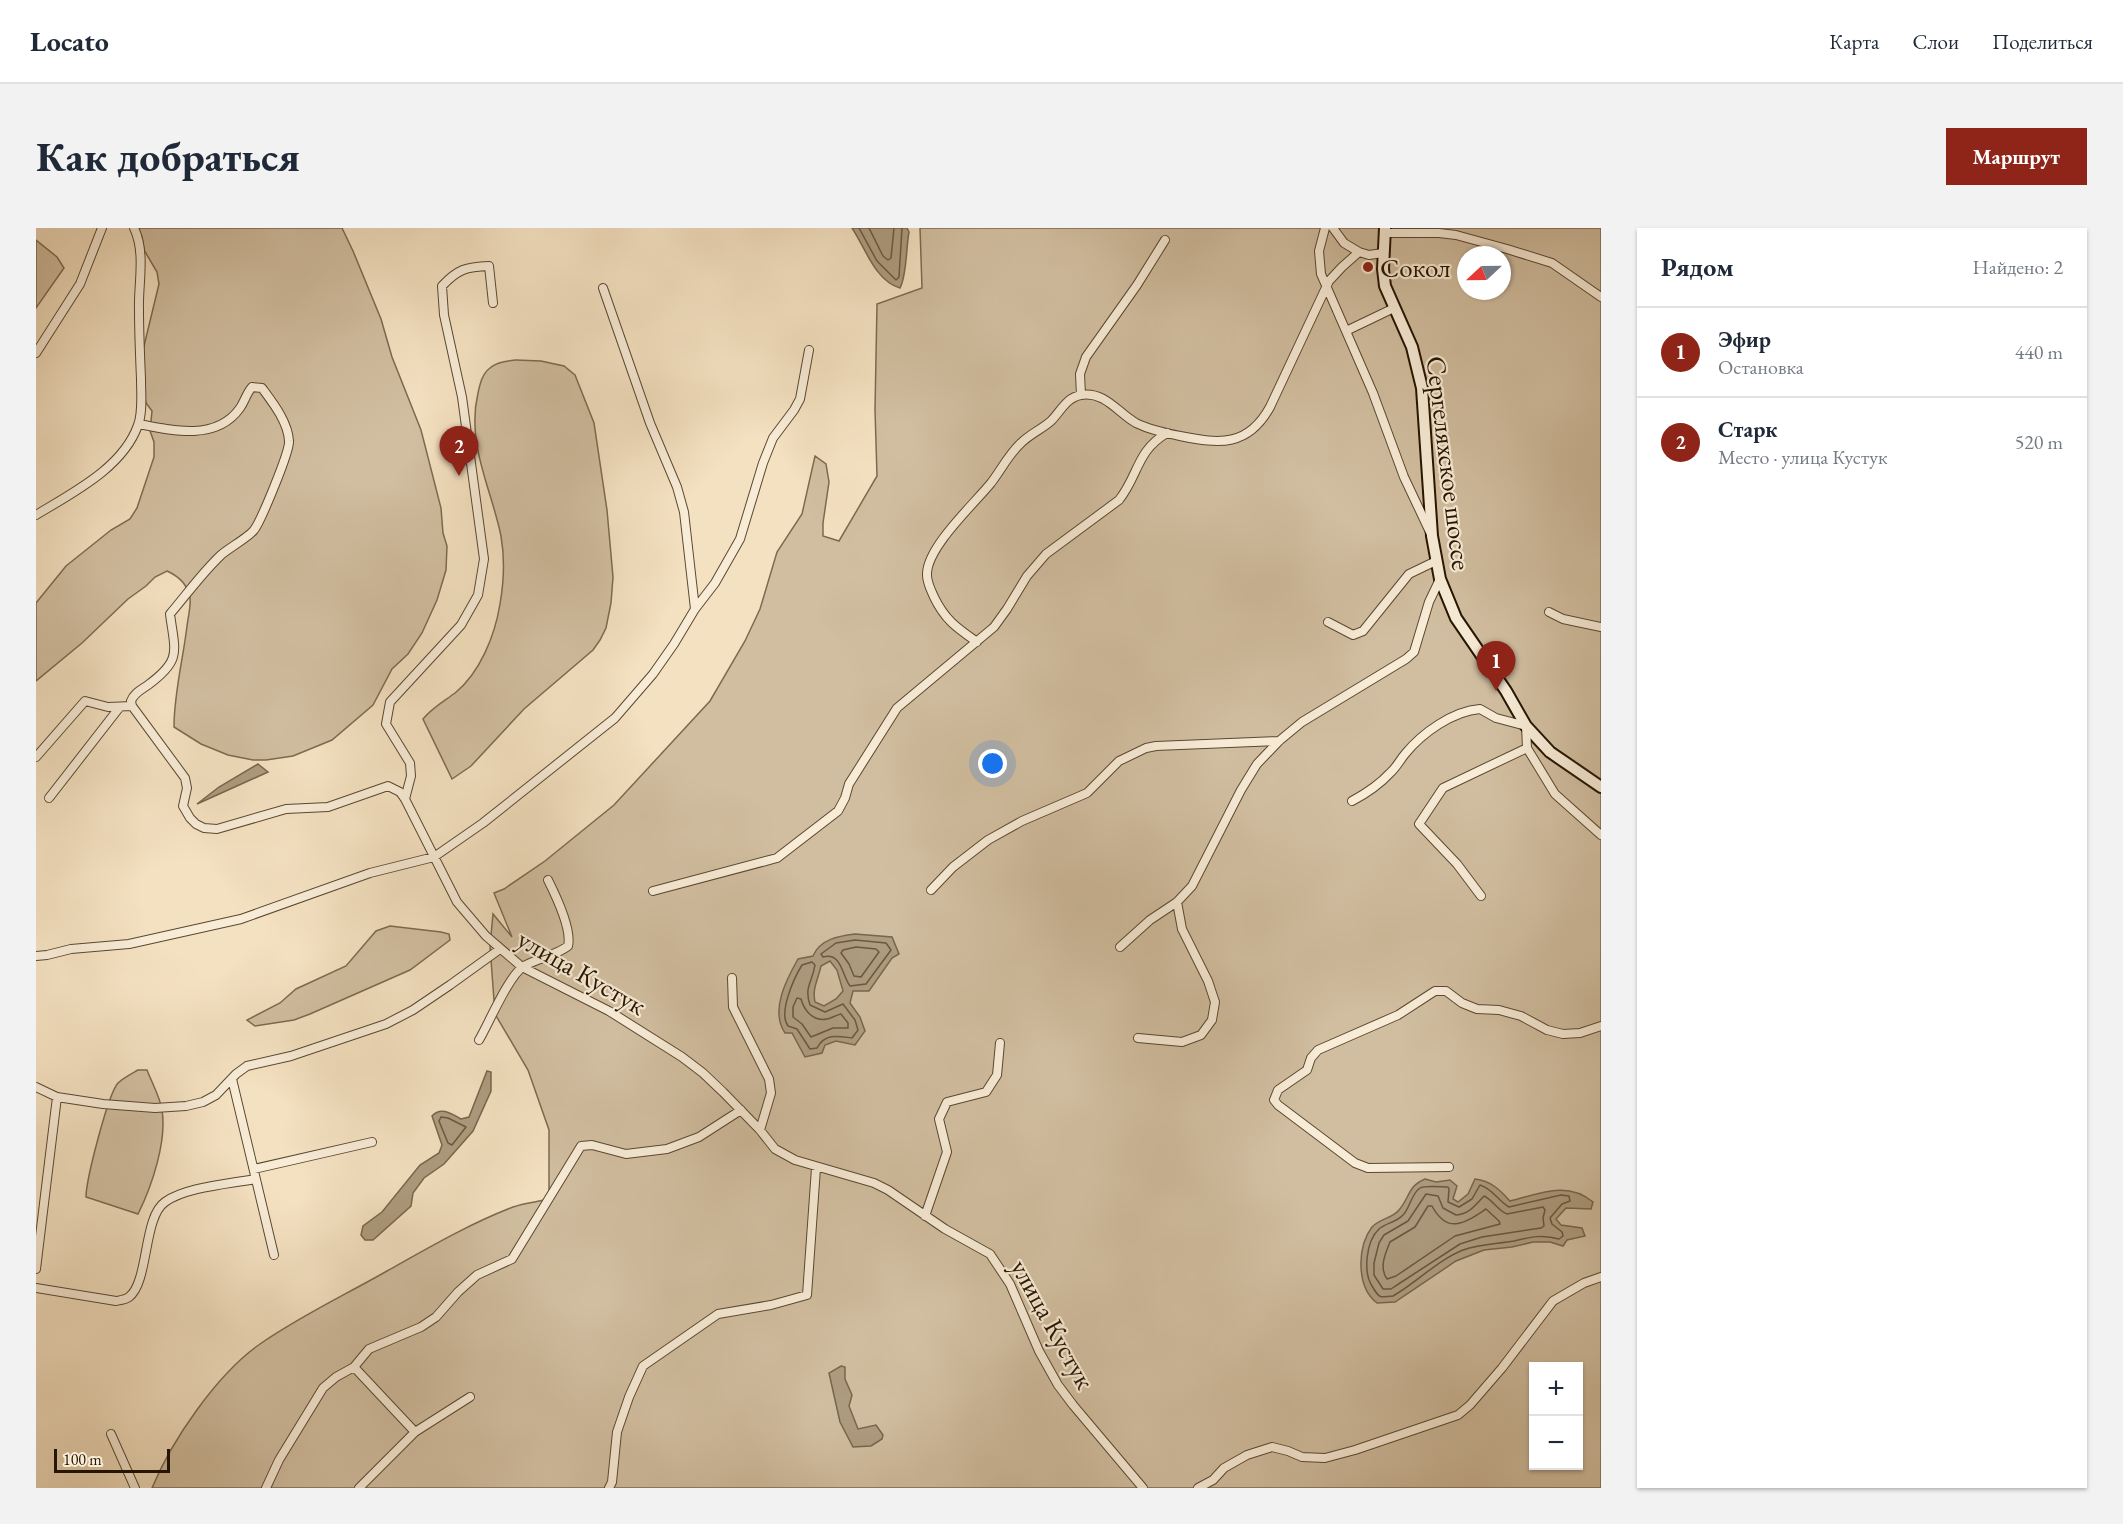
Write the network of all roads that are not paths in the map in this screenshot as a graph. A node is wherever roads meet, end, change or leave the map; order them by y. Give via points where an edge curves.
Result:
1 (102, 228) edge
2 (134, 228) edge
3 (1325, 228) edge
4 (1333, 228) edge
5 (1385, 231) edge
6 (1165, 240) dead end
7 (1359, 252) junction
8 (1383, 253) junction
9 (1326, 287) junction
10 (603, 288) dead end
11 (1601, 297) edge
12 (493, 303) dead end
13 (1394, 308) junction
14 (1346, 331) junction
15 (809, 350) dead end
16 (36, 353) edge
17 (1081, 395) junction
18 (139, 424) junction
19 (1167, 434) junction
20 (36, 515) edge
21 (1432, 536) junction
22 (1436, 561) junction
23 (1440, 579) junction
24 (695, 609) junction
25 (1549, 612) dead end
26 (1328, 622) dead end
27 (1601, 627) edge
28 (977, 642) junction
29 (132, 706) junction
30 (120, 708) junction
31 (1526, 726) junction
32 (1279, 741) junction
33 (1527, 748) junction
34 (36, 757) edge
35 (1601, 787) edge
36 (49, 798) dead end
37 (405, 799) junction
38 (1352, 801) dead end
39 (1601, 835) edge
40 (434, 857) junction
41 (548, 880) dead end
42 (931, 890) dead end
43 (653, 891) dead end
44 (1481, 896) dead end
45 (1177, 902) junction
46 (1120, 947) dead end
47 (500, 949) junction
48 (36, 956) edge
49 (522, 967) junction
50 (732, 978) dead end
51 (1601, 1026) edge
52 (1138, 1038) dead end
53 (479, 1040) dead end
54 (1000, 1043) dead end
55 (232, 1079) junction
56 (36, 1087) edge
57 (57, 1097) junction
58 (741, 1110) junction
59 (760, 1130) junction
60 (372, 1142) dead end
61 (1449, 1167) dead end
62 (816, 1168) junction
63 (254, 1169) junction
64 (255, 1179) junction
65 (925, 1216) junction
66 (274, 1255) dead end
67 (36, 1269) edge
68 (1601, 1277) edge
69 (36, 1288) edge
70 (354, 1367) junction
71 (470, 1397) dead end
72 (415, 1432) junction
73 (111, 1434) dead end
74 (135, 1488) edge
75 (266, 1488) edge
76 (359, 1488) edge
77 (609, 1488) edge
78 (1143, 1488) edge
79 (1198, 1488) edge

1 - 16 street via 80,284
2 - 18 street via 140,269
3 - 9 street via 1318,260
4 - 7 street via 1344,243
5 - 8 main road, Сергеляхское шоссе
5 - 11 street via 1456,235 1508,249 1552,263
6 - 17 street via 1086,357 1080,374
7 - 8 street
7 - 9 street via 1336,272
8 - 13 main road, Сергеляхское шоссе via 1385,286
9 - 14 street
9 - 19 street via 1270,406 1254,429 1218,442
10 - 24 street via 650,423 677,487 684,512
12 - 37 street via 489,266 466,267 442,286 444,315 462,397 483,560 478,595 461,625 390,702 386,724 410,763
13 - 14 street
13 - 21 main road, Сергеляхское шоссе via 1412,347 1422,388
14 - 21 street
15 - 24 street via 800,399 773,438 740,539
17 - 19 street via 1093,394 1135,423
17 - 28 street via 1021,442 948,533 928,565 928,583 942,612
18 - 20 street via 116,459
18 - 29 street via 174,432 200,431 224,424 252,387 262,388 284,423 289,441 287,456 253,532 221,555 170,614 174,656 171,665 132,697
19 - 28 street via 1145,452 1119,500 1046,554 994,627
21 - 22 main road, Сергеляхское шоссе
22 - 23 main road, Сергеляхское шоссе
22 - 26 street via 1409,574 1363,631 1353,635
23 - 31 main road, Сергеляхское шоссе via 1456,618
23 - 32 street via 1414,652 1302,722
24 - 40 street via 654,674 615,718
25 - 27 street
28 - 43 street via 897,708 849,784 838,812 805,838 777,858
29 - 30 street
29 - 37 street via 185,778 183,806 190,818 204,828 217,829 286,809 328,807 388,786
30 - 34 street via 85,701
30 - 36 street
31 - 33 street
31 - 35 main road, Сергеляхское шоссе via 1550,752
31 - 38 street via 1480,709 1444,721 1406,752 1373,789
32 - 42 street via 1146,748 1119,761 1087,793 988,840
32 - 45 street via 1257,764 1191,886
33 - 39 street via 1555,794
33 - 44 street via 1443,788 1419,824
37 - 40 street, улица Кустук
40 - 47 street, улица Кустук via 457,902
40 - 48 street via 370,873 241,919 129,944 71,948
41 - 49 street via 561,912 568,946
45 - 46 street
45 - 52 street via 1182,929 1215,1002 1212,1020 1201,1035 1182,1042
47 - 49 street, улица Кустук
47 - 55 street via 413,1010 386,1024 291,1056 247,1066
49 - 53 street
49 - 58 street, улица Кустук via 609,1011 682,1057
50 - 59 street via 733,1007 770,1079 771,1093
51 - 61 street via 1580,1034 1563,1034 1521,1016 1477,1009 1446,991 1435,991 1398,1015 1318,1050 1307,1070 1275,1095 1278,1105 1355,1163 1368,1168
54 - 65 street via 997,1075 986,1092 947,1102 939,1119 947,1152
55 - 57 street via 216,1095 186,1106 144,1107
55 - 63 street
56 - 57 street
57 - 67 street
58 - 59 street, улица Кустук
58 - 70 street via 699,1137 667,1149 626,1154 581,1146 512,1259 477,1275 436,1317 369,1349
59 - 62 street, улица Кустук via 775,1149
60 - 63 street
62 - 65 street, улица Кустук via 874,1183
62 - 77 street via 807,1295 718,1314 644,1366 617,1432
63 - 64 street
64 - 66 street
64 - 69 street via 203,1188 163,1203 138,1281 131,1296 124,1300
65 - 78 street, улица Кустук via 990,1254 1010,1284 1058,1385
68 - 79 street via 1553,1301 1502,1368 1458,1415 1325,1458 1302,1457 1272,1447 1224,1468
70 - 72 street
70 - 75 street via 323,1388
71 - 72 street
72 - 76 street
73 - 74 street

